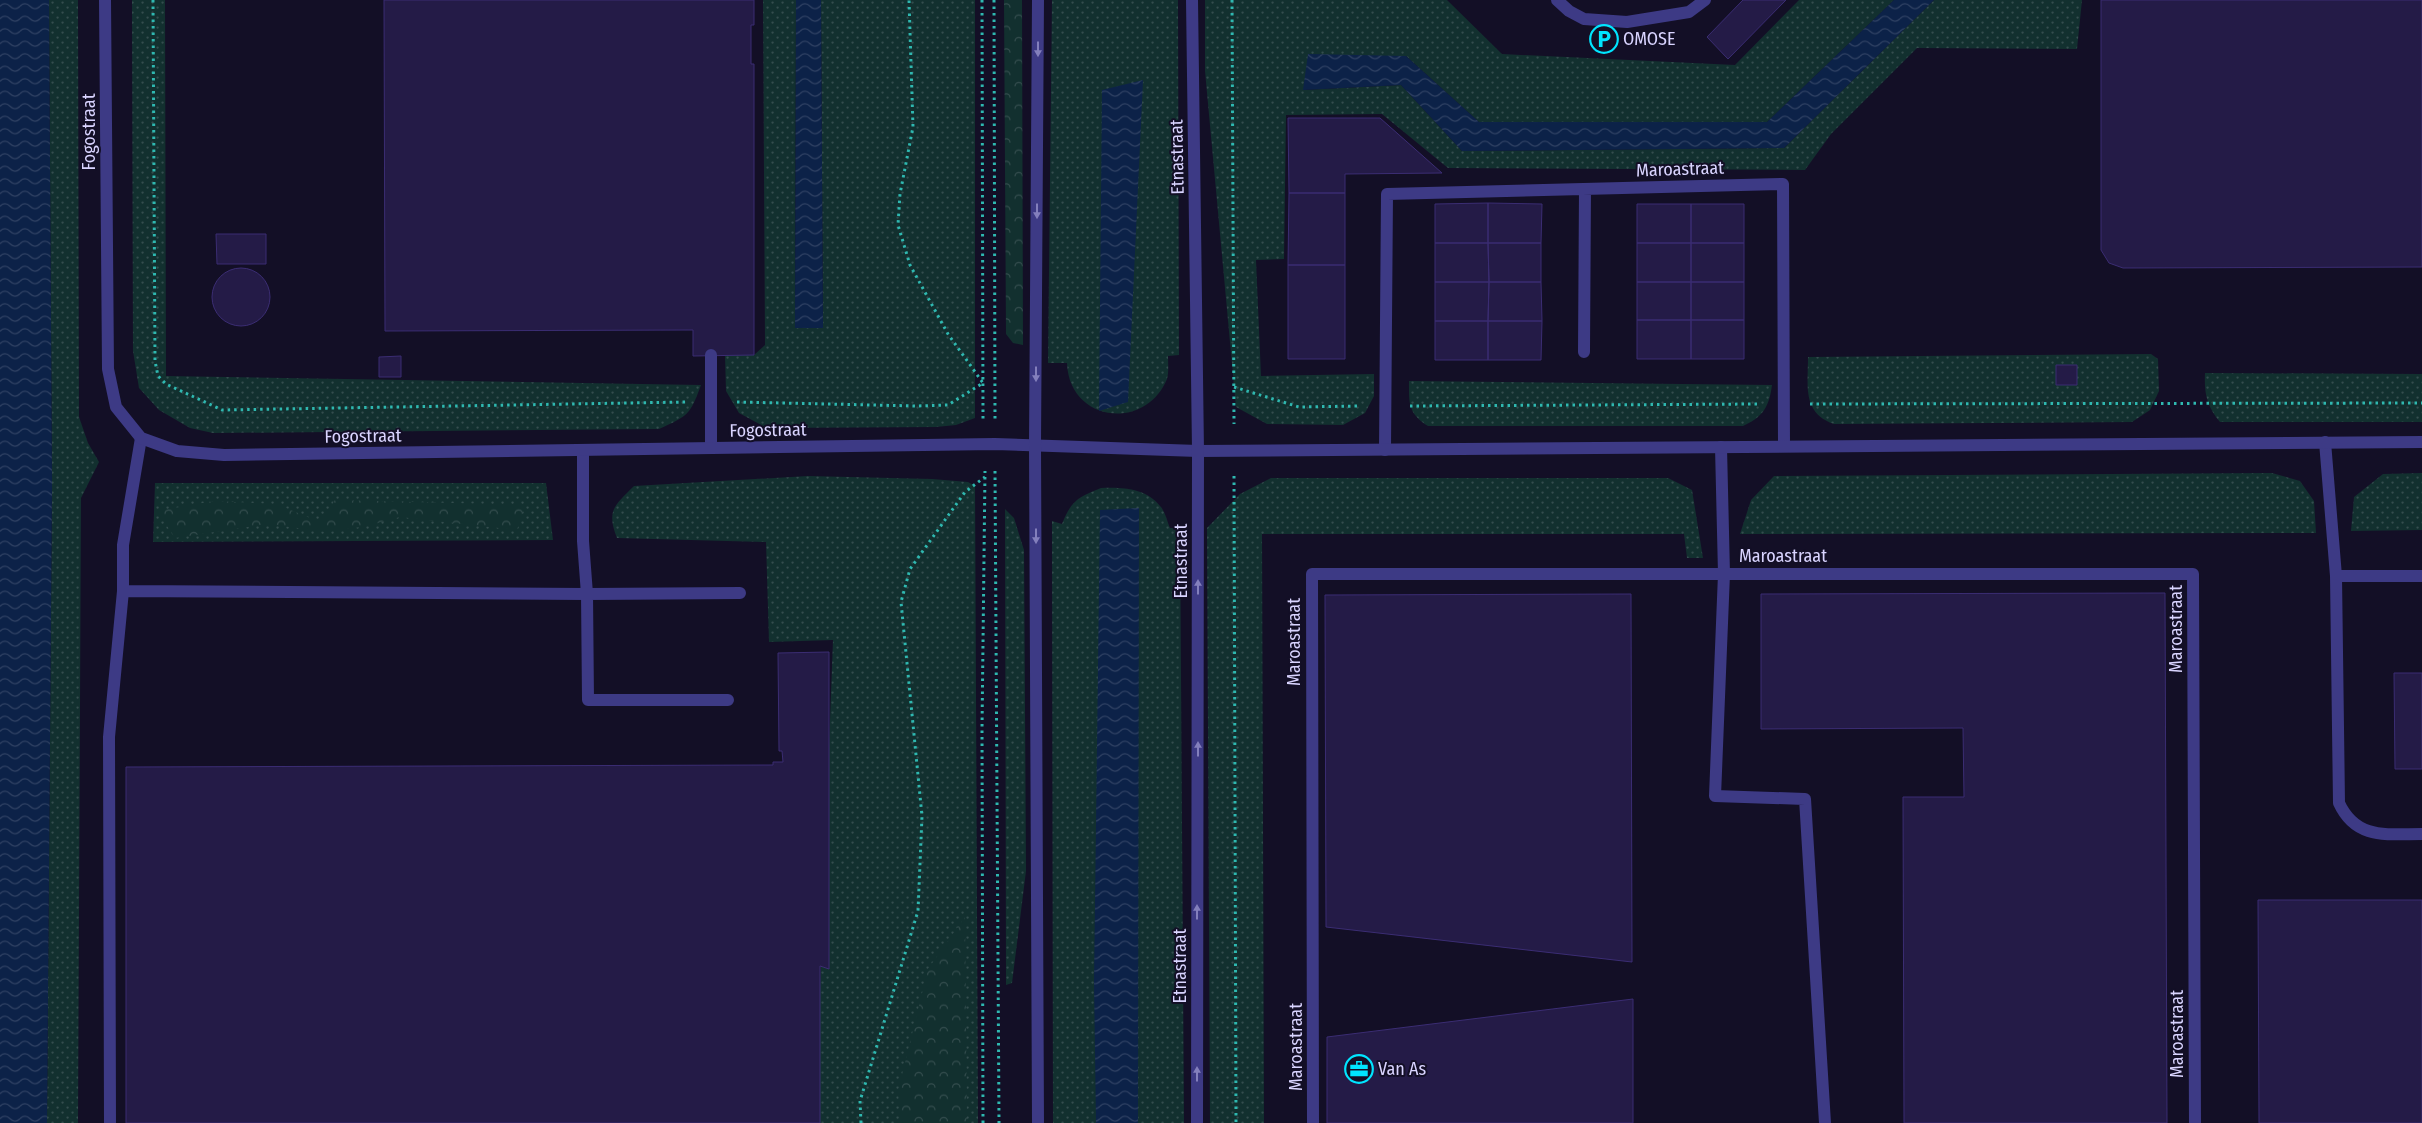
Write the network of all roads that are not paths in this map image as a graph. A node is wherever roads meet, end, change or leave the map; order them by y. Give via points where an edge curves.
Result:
1 (106, 0) edge
2 (1038, 0) edge
3 (1192, 0) edge
4 (1557, 0) edge
5 (1705, 0) edge
6 (1585, 189) junction
7 (1584, 352) dead end
8 (711, 356) dead end
9 (142, 438) junction
10 (2325, 442) junction
11 (2422, 442) edge
12 (1035, 445) junction
13 (1784, 446) junction
14 (1721, 447) junction
15 (711, 448) junction
16 (583, 450) junction
17 (1385, 450) junction
18 (1198, 451) junction
19 (1724, 574) junction
20 (2336, 576) junction
21 (2422, 576) edge
22 (123, 592) junction
23 (740, 593) dead end
24 (587, 594) junction
25 (728, 700) dead end
26 (2422, 834) edge
27 (110, 1123) edge
28 (1038, 1123) edge
29 (1197, 1123) edge
30 (1313, 1123) edge
31 (1825, 1123) edge
32 (2195, 1123) edge

1 - 9 street, Fogostraat via 108,369 116,407
2 -> 12 street
3 - 18 street, Etnastraat
4 - 5 street via 1569,12 1584,19 1626,22 1689,12
6 - 7 street
6 - 13 street, Maroastraat via 1783,184
6 - 17 street, Maroastraat via 1387,194
8 - 15 street
9 - 16 street, Fogostraat via 177,451 224,455
9 - 22 street via 123,545
10 - 11 street
10 - 13 street
10 - 20 street
12 - 15 street, Fogostraat
12 - 18 street, Fogostraat
12 -> 28 street
13 - 14 street
14 - 17 street
14 - 19 street, Maroastraat
15 - 16 street, Fogostraat
16 - 24 street via 583,541
17 - 18 street
29 -> 18 street, Etnastraat
19 - 30 street, Maroastraat via 1312,574
19 - 31 street, Maroastraat via 1715,796 1805,799
19 - 32 street, Maroastraat via 2193,574
20 - 21 street
20 - 26 street via 2339,803 2344,815 2362,830 2378,834
22 - 24 street
22 - 27 street via 109,737
23 - 24 street
24 - 25 street via 588,700

